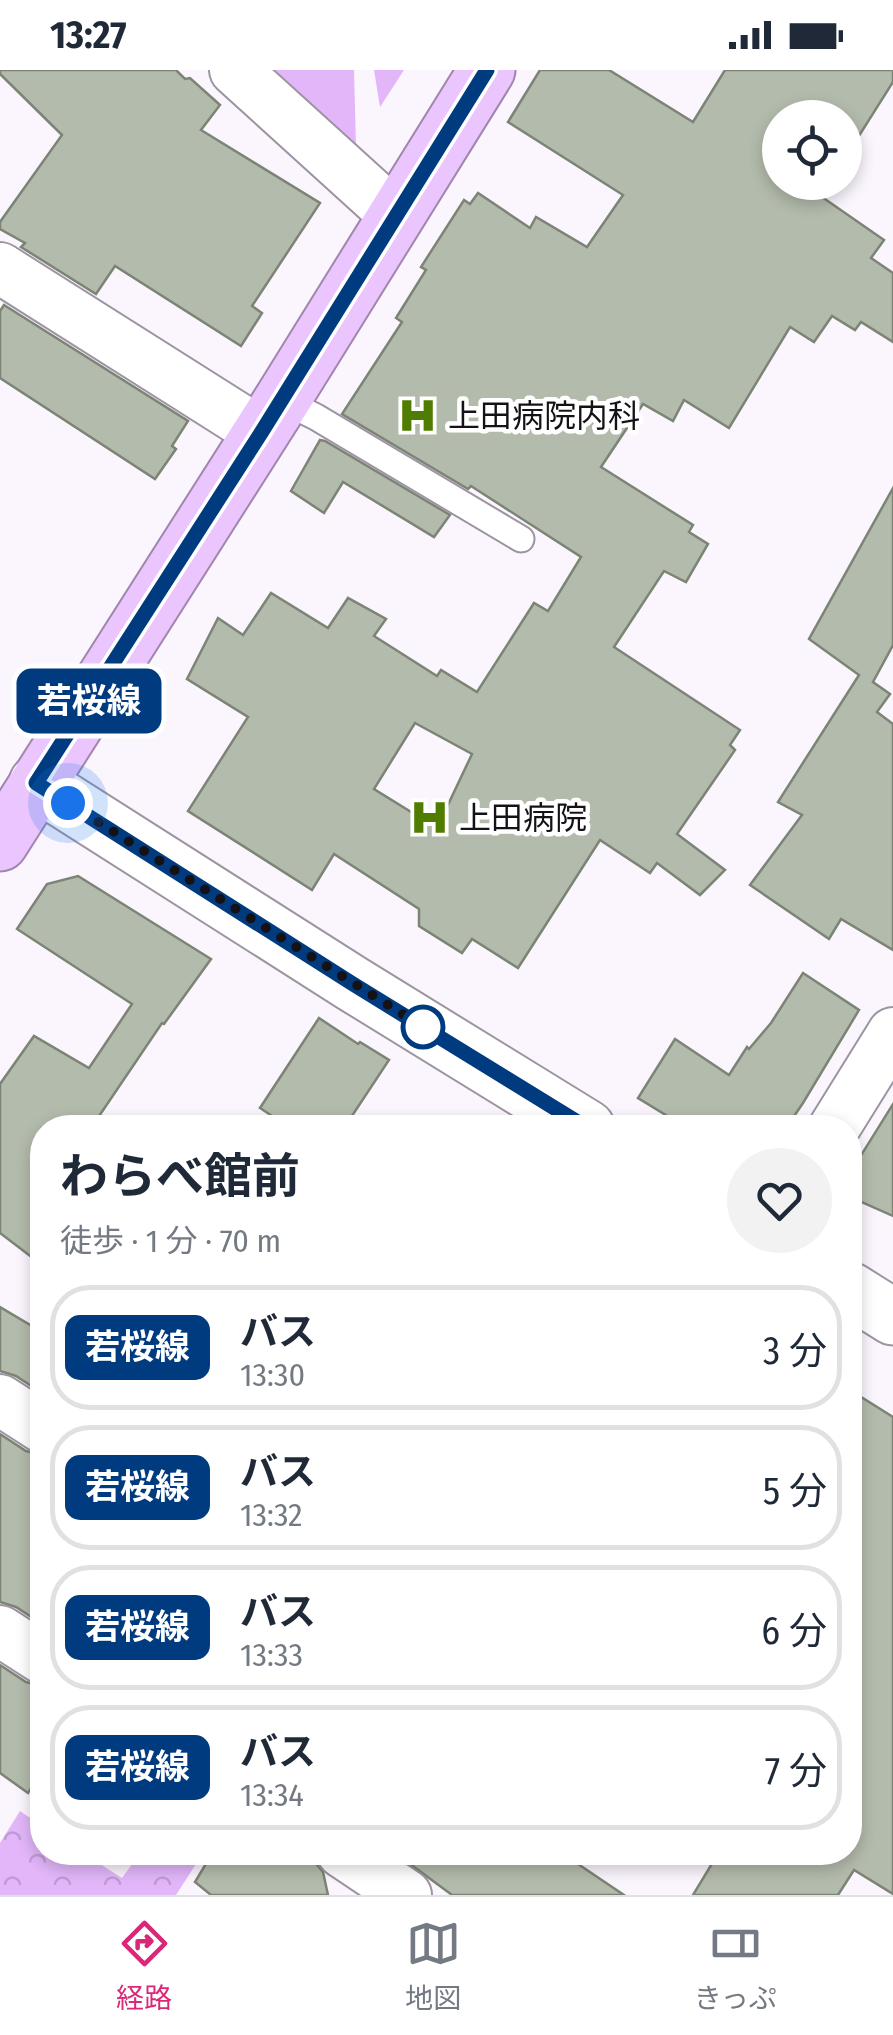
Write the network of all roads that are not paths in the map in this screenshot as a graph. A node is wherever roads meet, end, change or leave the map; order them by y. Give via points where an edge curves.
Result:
1 (236, 70) edge
2 (487, 70) edge
3 (397, 216) junction
4 (0, 268) edge
5 (272, 416) junction
6 (522, 539) dead end
7 (36, 783) junction
8 (0, 843) edge
9 (893, 1033) edge
10 (566, 1115) edge
11 (842, 1115) edge
12 (862, 1298) edge
13 (893, 1318) edge
14 (0, 1400) edge
15 (30, 1419) edge
16 (0, 1631) edge
17 (30, 1650) edge

1 - 3 street
2 - 3 highway
3 - 5 highway
4 - 5 street
5 - 6 lane via 316,417
5 - 7 highway
7 - 8 highway
7 - 10 street
9 - 11 street
12 - 13 street
14 - 15 street
16 - 17 street

